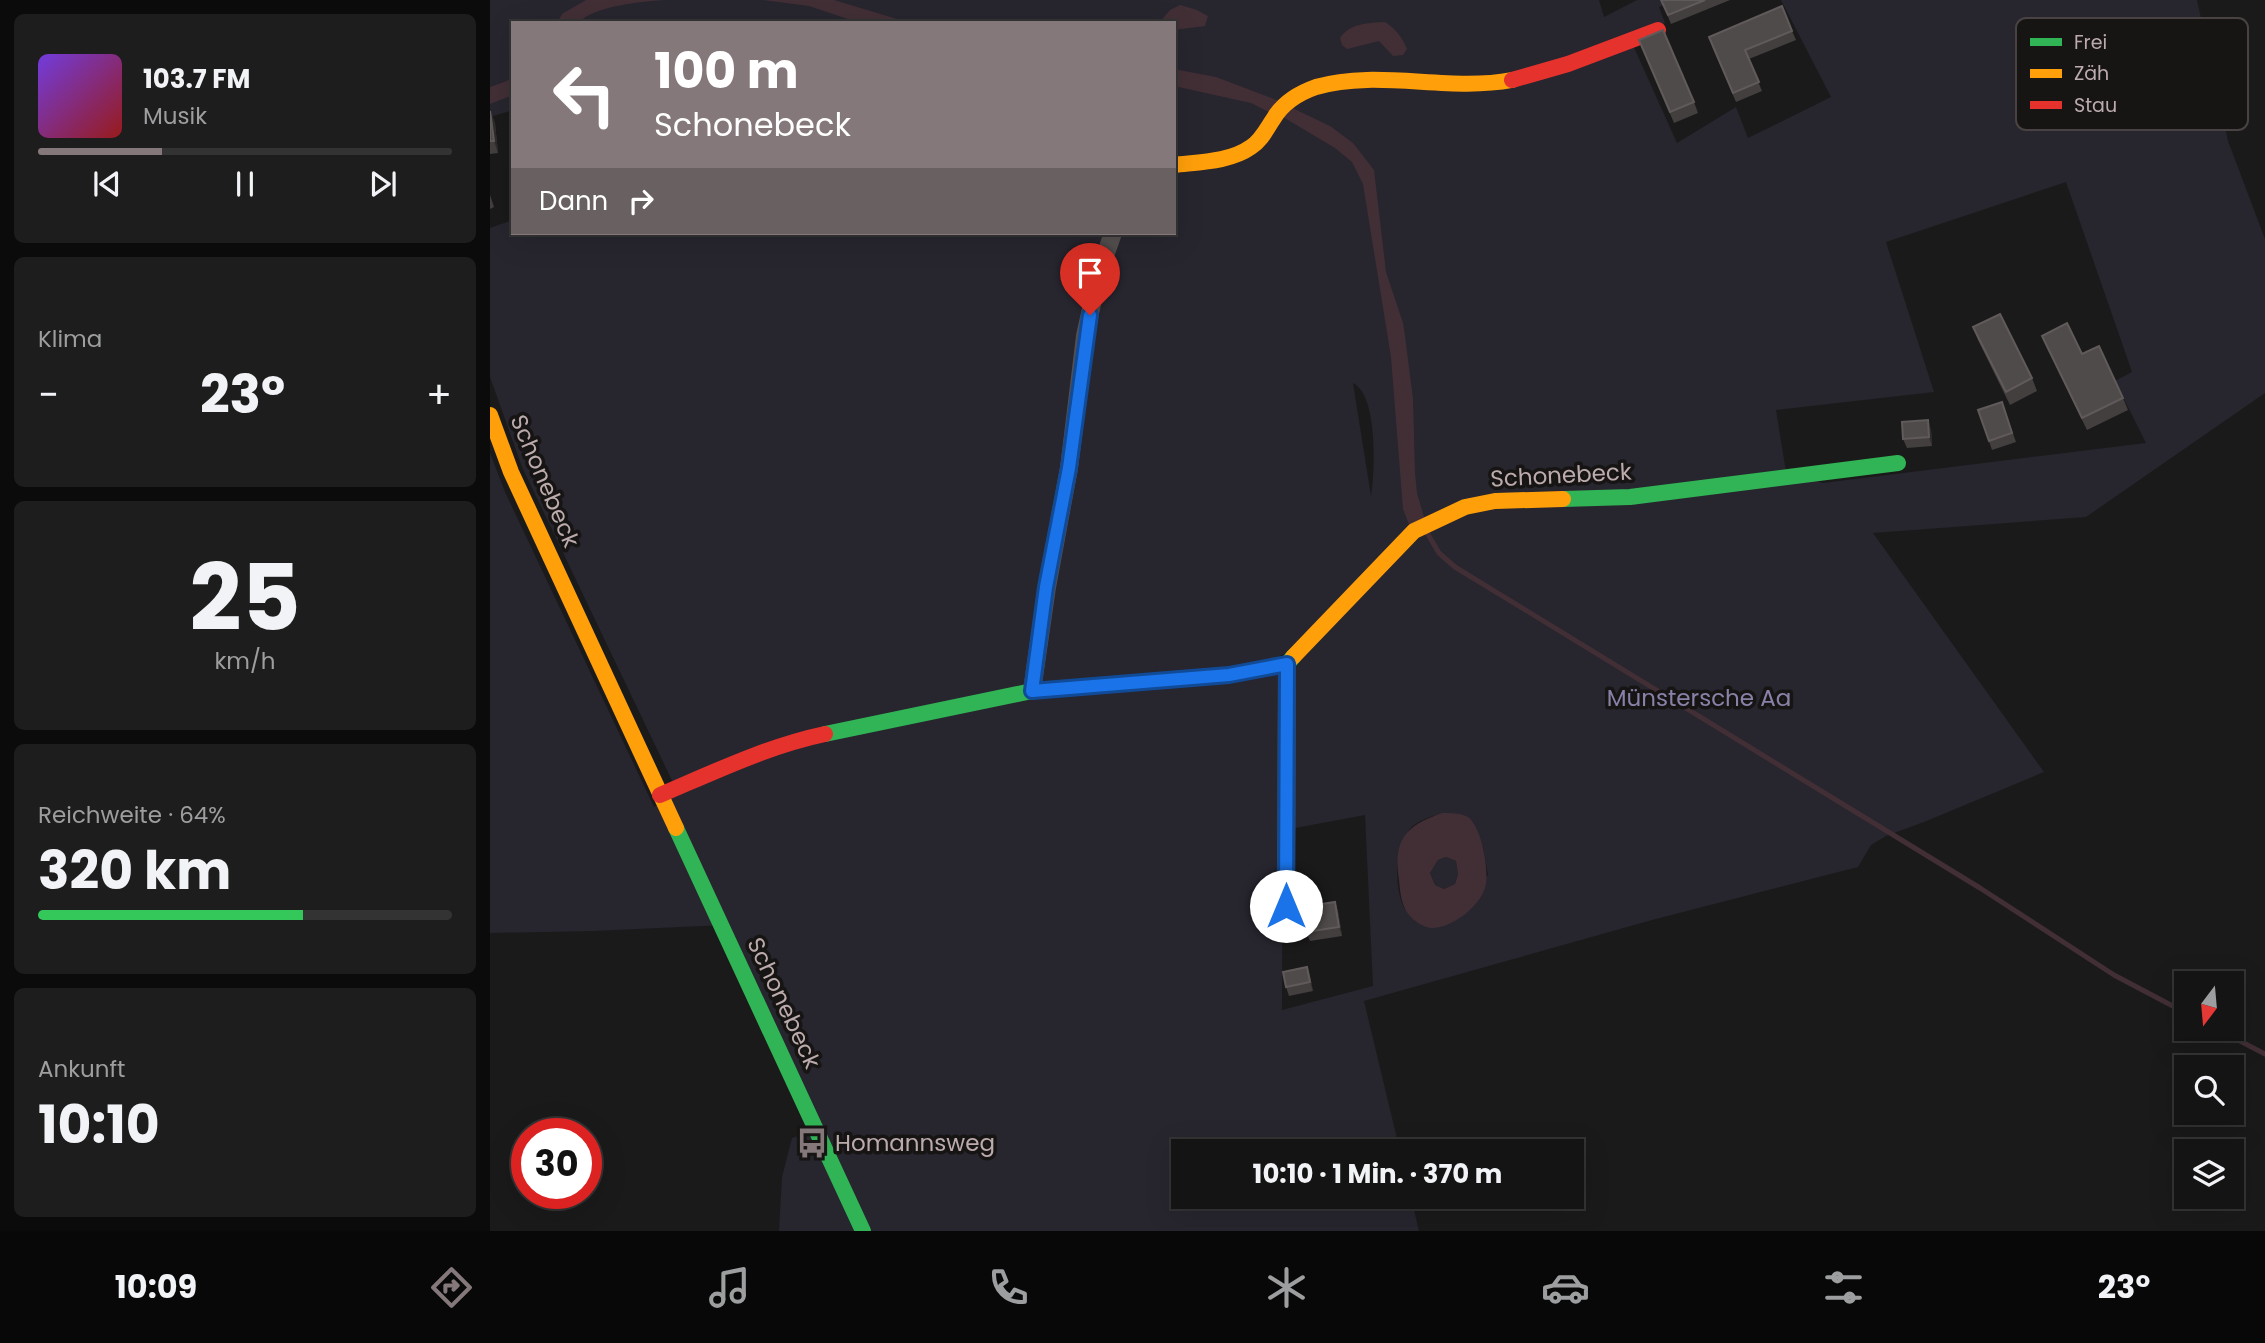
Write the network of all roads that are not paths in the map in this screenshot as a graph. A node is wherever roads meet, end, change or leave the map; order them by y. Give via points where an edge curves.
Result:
1 (1658, 30) edge
2 (1176, 165) edge
3 (1112, 235) edge
4 (490, 415) edge
5 (1898, 463) dead end
6 (1287, 664) junction
7 (1032, 691) junction
8 (660, 795) junction
9 (1286, 906) dead end
10 (863, 1231) edge

1 - 2 street via 1525,78 1478,85 1350,82 1311,89 1278,112 1251,147 1220,159
3 - 7 street via 1098,273 1085,336 1069,468
4 - 8 street, Schonebeck via 511,472
5 - 6 street, Schonebeck via 1630,496 1495,501 1465,507 1414,531
6 - 7 street via 1229,675
6 - 9 street
7 - 8 street via 802,739
8 - 10 street, Schonebeck

